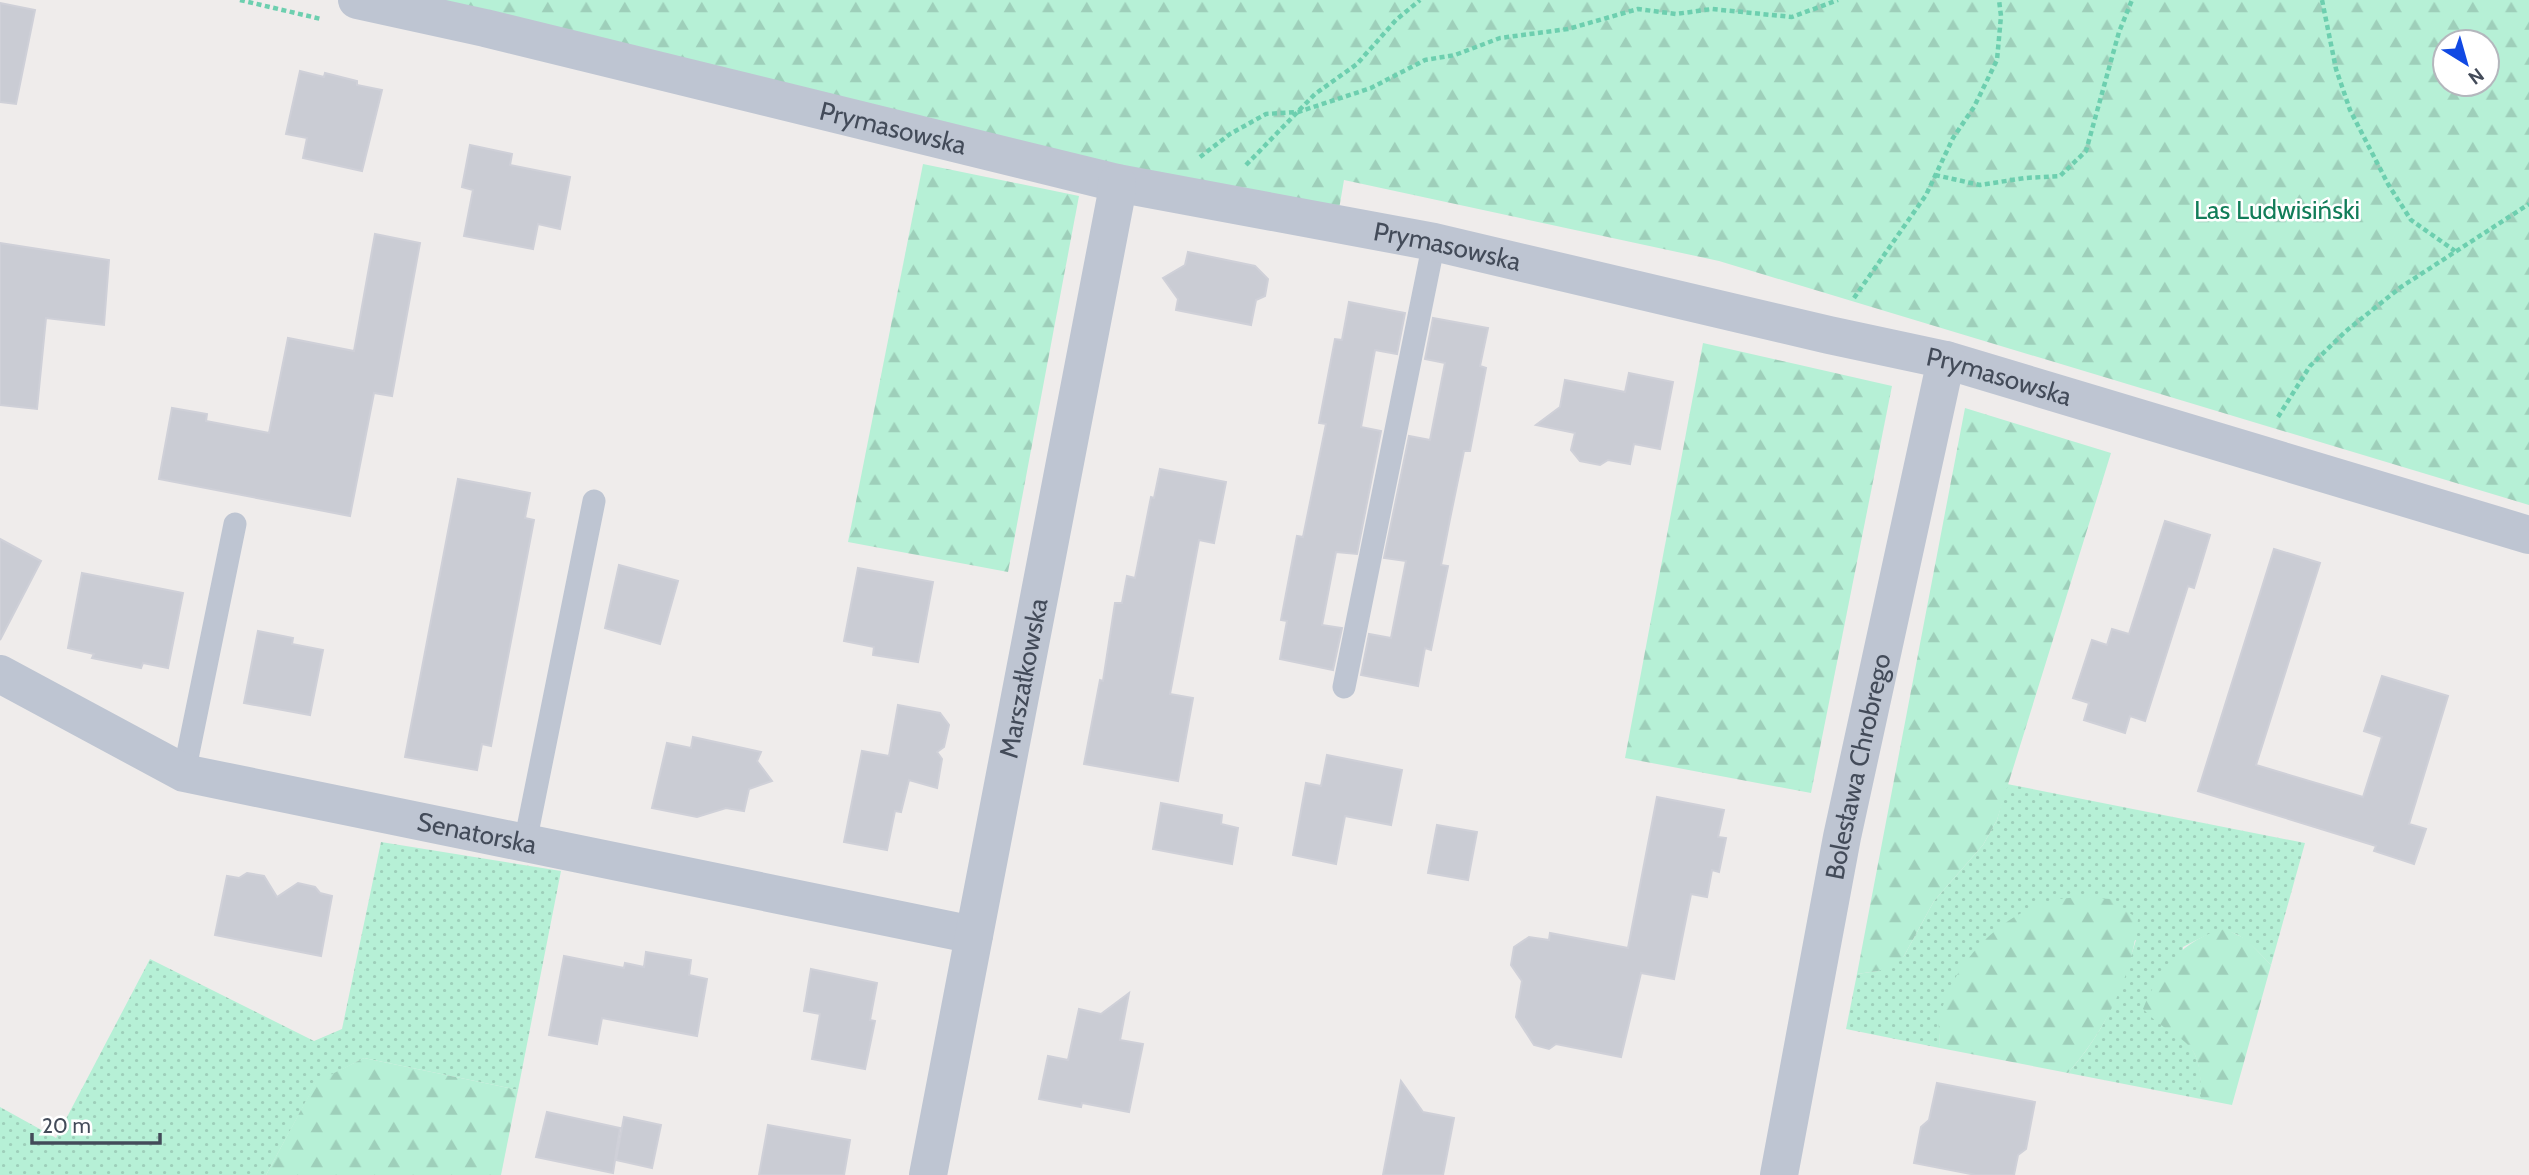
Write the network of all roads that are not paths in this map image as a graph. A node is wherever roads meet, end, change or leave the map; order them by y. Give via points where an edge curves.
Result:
1 (357, 0) edge
2 (1116, 183) junction
3 (1434, 242) junction
4 (1946, 360) junction
5 (594, 501) dead end
6 (235, 524) dead end
7 (2529, 535) edge
8 (0, 674) edge
9 (1344, 687) dead end
10 (184, 773) junction
11 (525, 843) junction
12 (974, 935) junction
13 (928, 1175) edge
14 (1779, 1175) edge

1 - 2 street, Prymasowska
2 - 3 street, Prymasowska
2 - 12 street, Marszałkowska
3 - 4 street, Prymasowska
3 - 9 lane
4 - 7 street, Prymasowska
4 - 14 street, Bolesława Chrobrego via 1842,837
5 - 11 lane
6 - 10 lane
8 - 10 street, Senatorska
10 - 11 street, Senatorska
11 - 12 street, Senatorska
12 - 13 street, Marszałkowska

